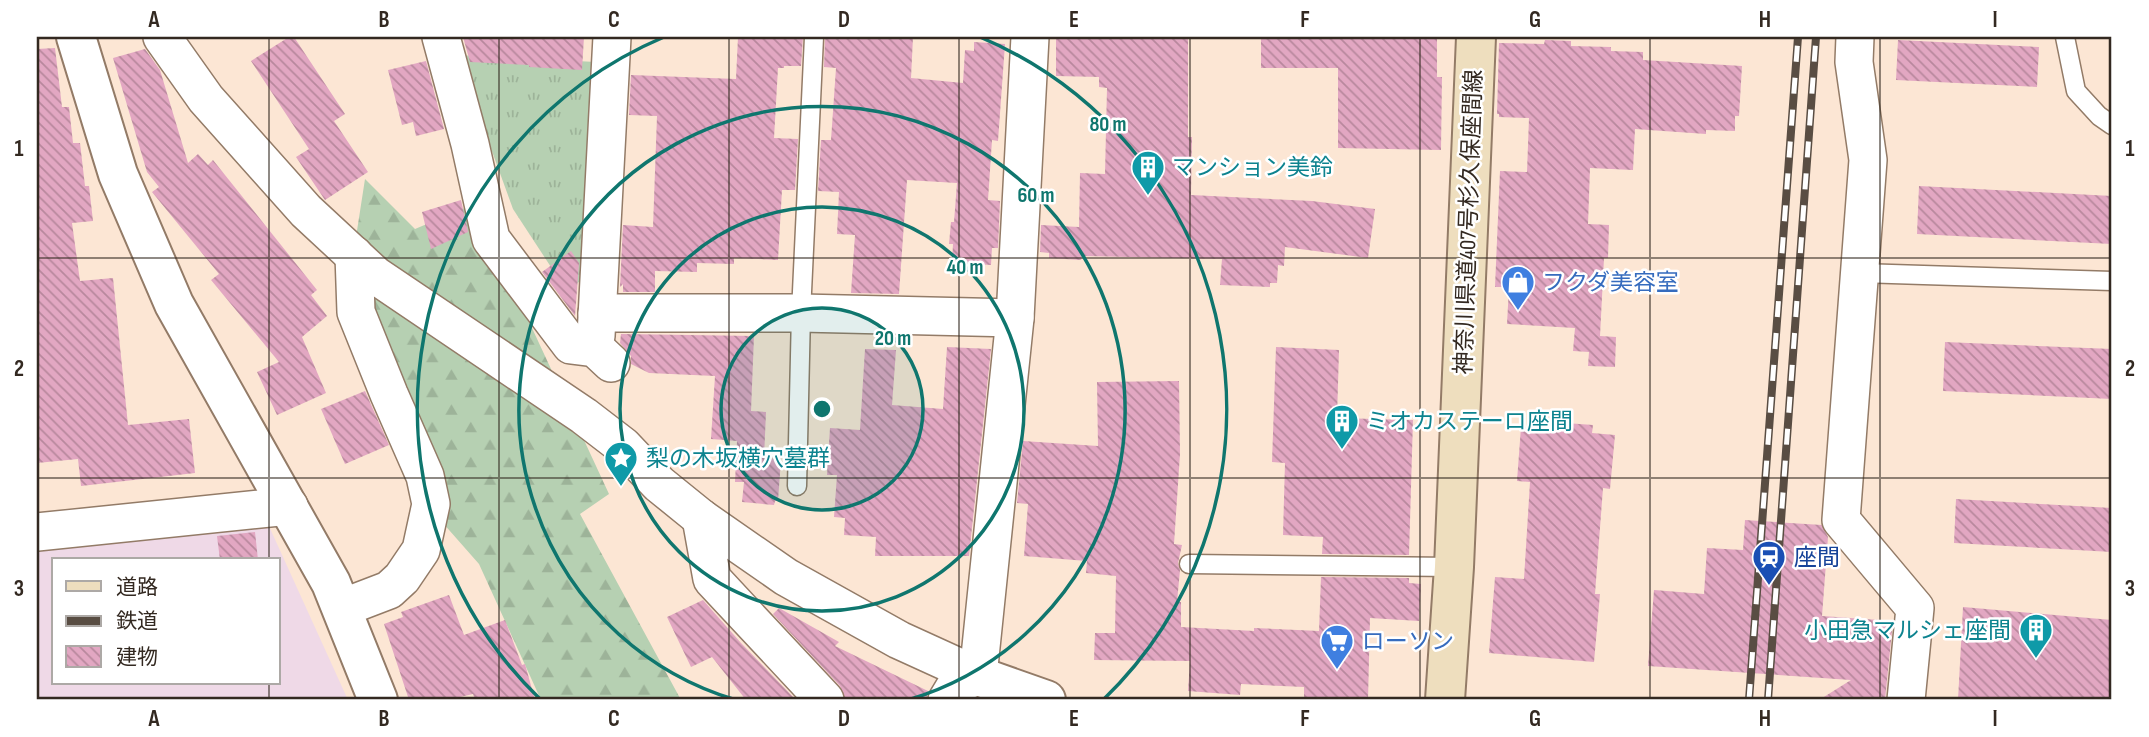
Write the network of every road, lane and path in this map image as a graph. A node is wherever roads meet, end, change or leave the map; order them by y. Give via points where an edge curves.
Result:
1 (76, 37) edge
2 (162, 37) edge
3 (441, 37) edge
4 (612, 37) edge
5 (814, 37) edge
6 (1030, 37) edge
7 (1476, 37) edge
8 (1855, 37) edge
9 (2065, 37) edge
10 (2112, 125) edge
11 (354, 255) junction
12 (1860, 274) junction
13 (2112, 281) edge
14 (801, 313) junction
15 (1015, 318) junction
16 (601, 341) junction
17 (797, 486) dead end
18 (289, 506) junction
19 (701, 518) junction
20 (37, 532) edge
21 (1189, 564) dead end
22 (1454, 567) junction
23 (342, 608) junction
24 (978, 676) junction
25 (378, 700) edge
26 (825, 700) edge
27 (947, 700) edge
28 (1046, 700) edge
29 (1445, 700) edge
30 (1906, 700) edge

1 - 18 street via 118,174 174,304
2 - 11 street via 206,99 306,211
3 - 16 street via 491,239 571,345
4 - 16 street
5 - 14 lane
6 - 15 street
7 - 22 main road, 神奈川県道407号杉久保座間線
8 - 12 street via 1854,62 1868,160
9 - 10 lane via 2076,91
11 - 19 street via 376,275 594,423
11 - 23 street via 356,312 425,476 431,504 421,550 402,578 389,590
12 - 13 lane
12 - 30 street via 1841,520 1914,608
14 - 15 street
14 - 16 street
14 - 17 lane
15 - 24 street
18 - 20 street
18 - 23 street
19 - 24 street via 786,577 899,640
19 - 26 street via 712,579
21 - 22 lane
22 - 29 main road, 神奈川県道407号杉久保座間線
23 - 25 street
24 - 27 street via 956,685
24 - 28 street

